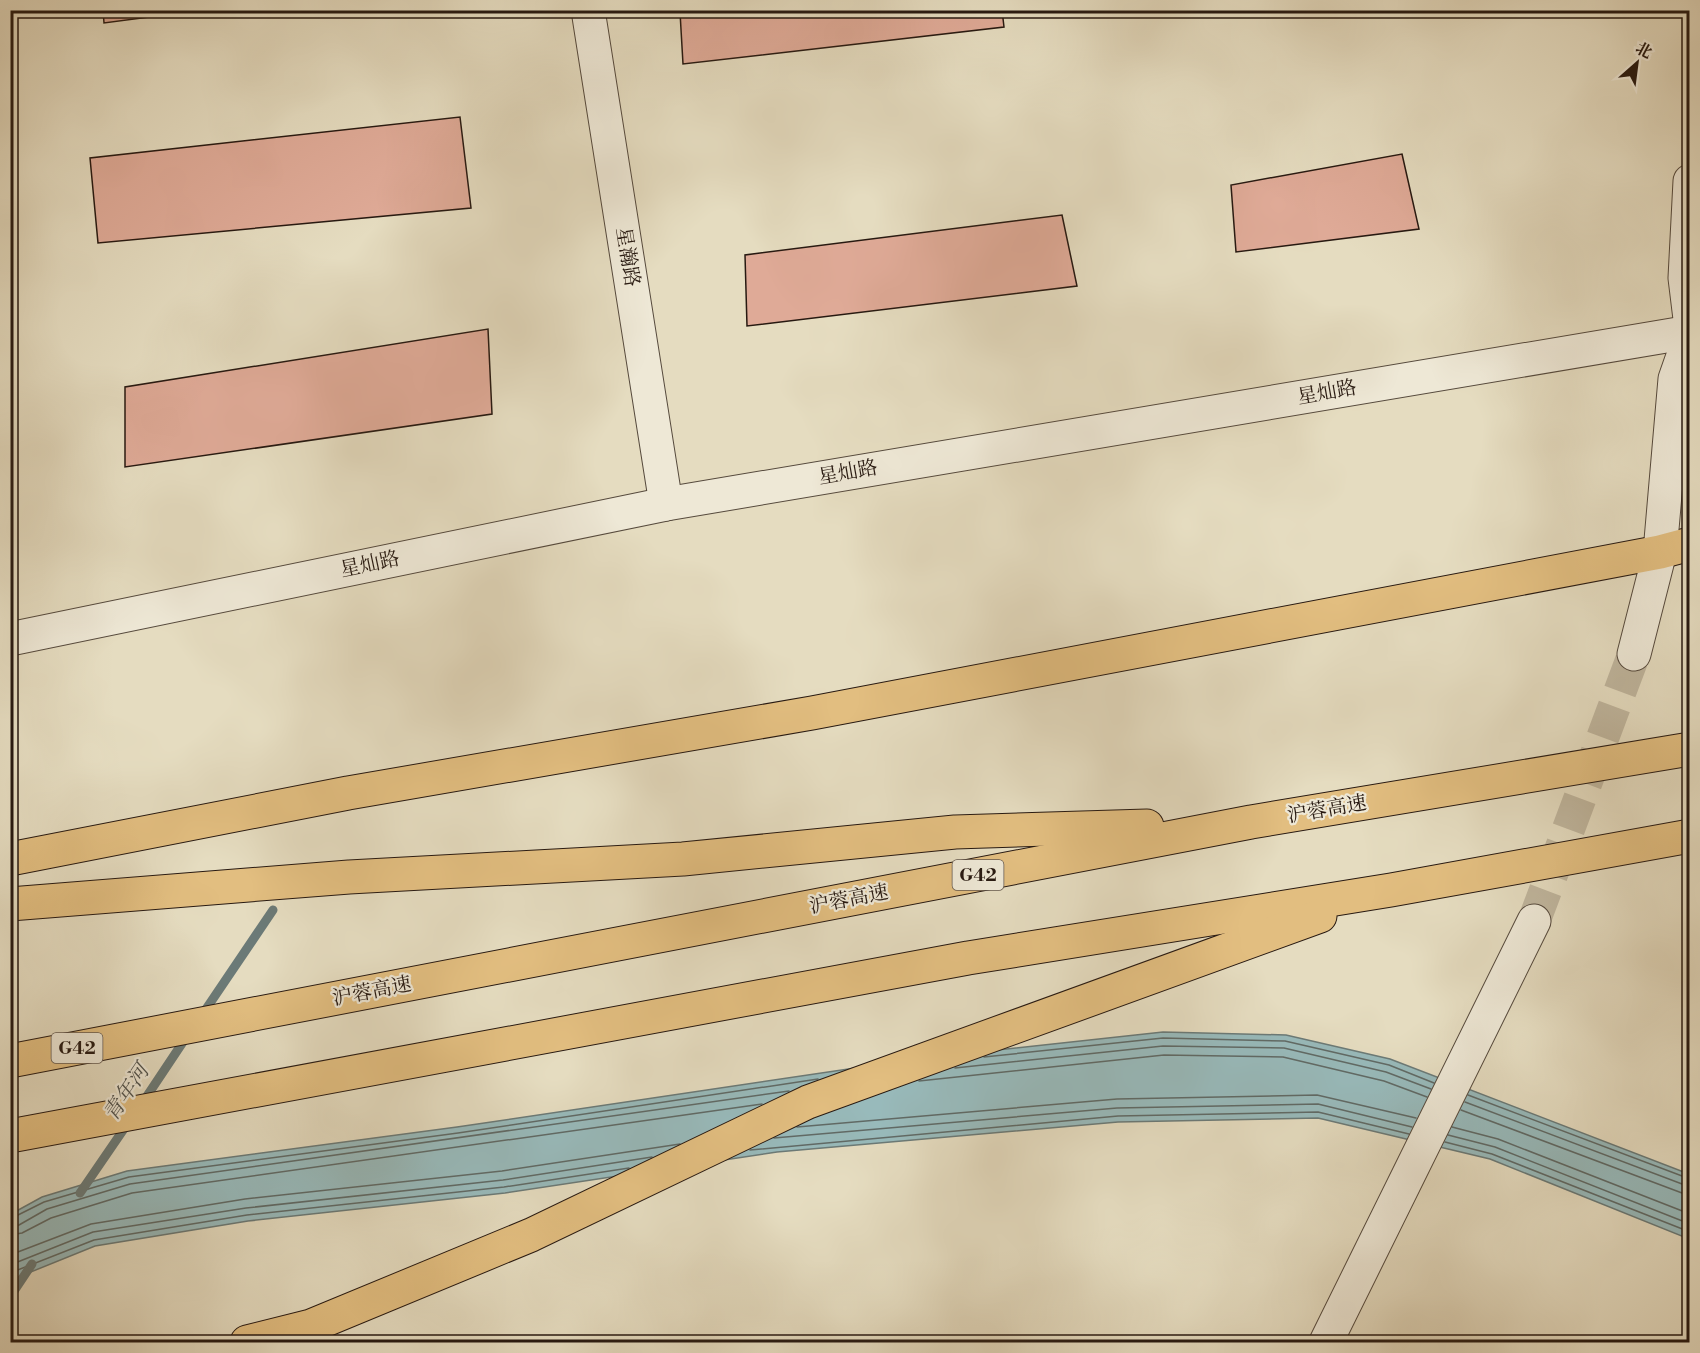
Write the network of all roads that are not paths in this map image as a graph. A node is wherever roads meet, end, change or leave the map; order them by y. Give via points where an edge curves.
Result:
1 (588, 10) edge
2 (1689, 181) edge
3 (1689, 319) edge
4 (1689, 334) edge
5 (666, 504) junction
6 (1675, 548) edge
7 (10, 639) edge
8 (1634, 654) tunnel mouth
9 (1689, 749) edge
10 (1251, 822) junction
11 (1689, 836) edge
12 (10, 859) edge
13 (1391, 890) junction
14 (10, 904) edge
15 (1534, 921) tunnel mouth
16 (10, 1061) edge
17 (10, 1136) edge
18 (247, 1342) edge
19 (1326, 1342) edge

1 - 5 street, 星瀚路
2 - 3 street via 1685,278
4 - 5 street, 星灿路
4 - 6 street via 1675,379
5 - 7 street, 星灿路
6 - 8 street
6 - 12 highway via 812,713 360,791
9 - 10 highway, 沪蓉高速 / G42
10 - 14 highway via 955,832 683,859 349,877
10 - 16 highway, 沪蓉高速 / G42
11 - 13 highway
13 - 17 highway via 968,958
13 - 18 highway via 808,1102 531,1235 311,1326
15 - 19 street

